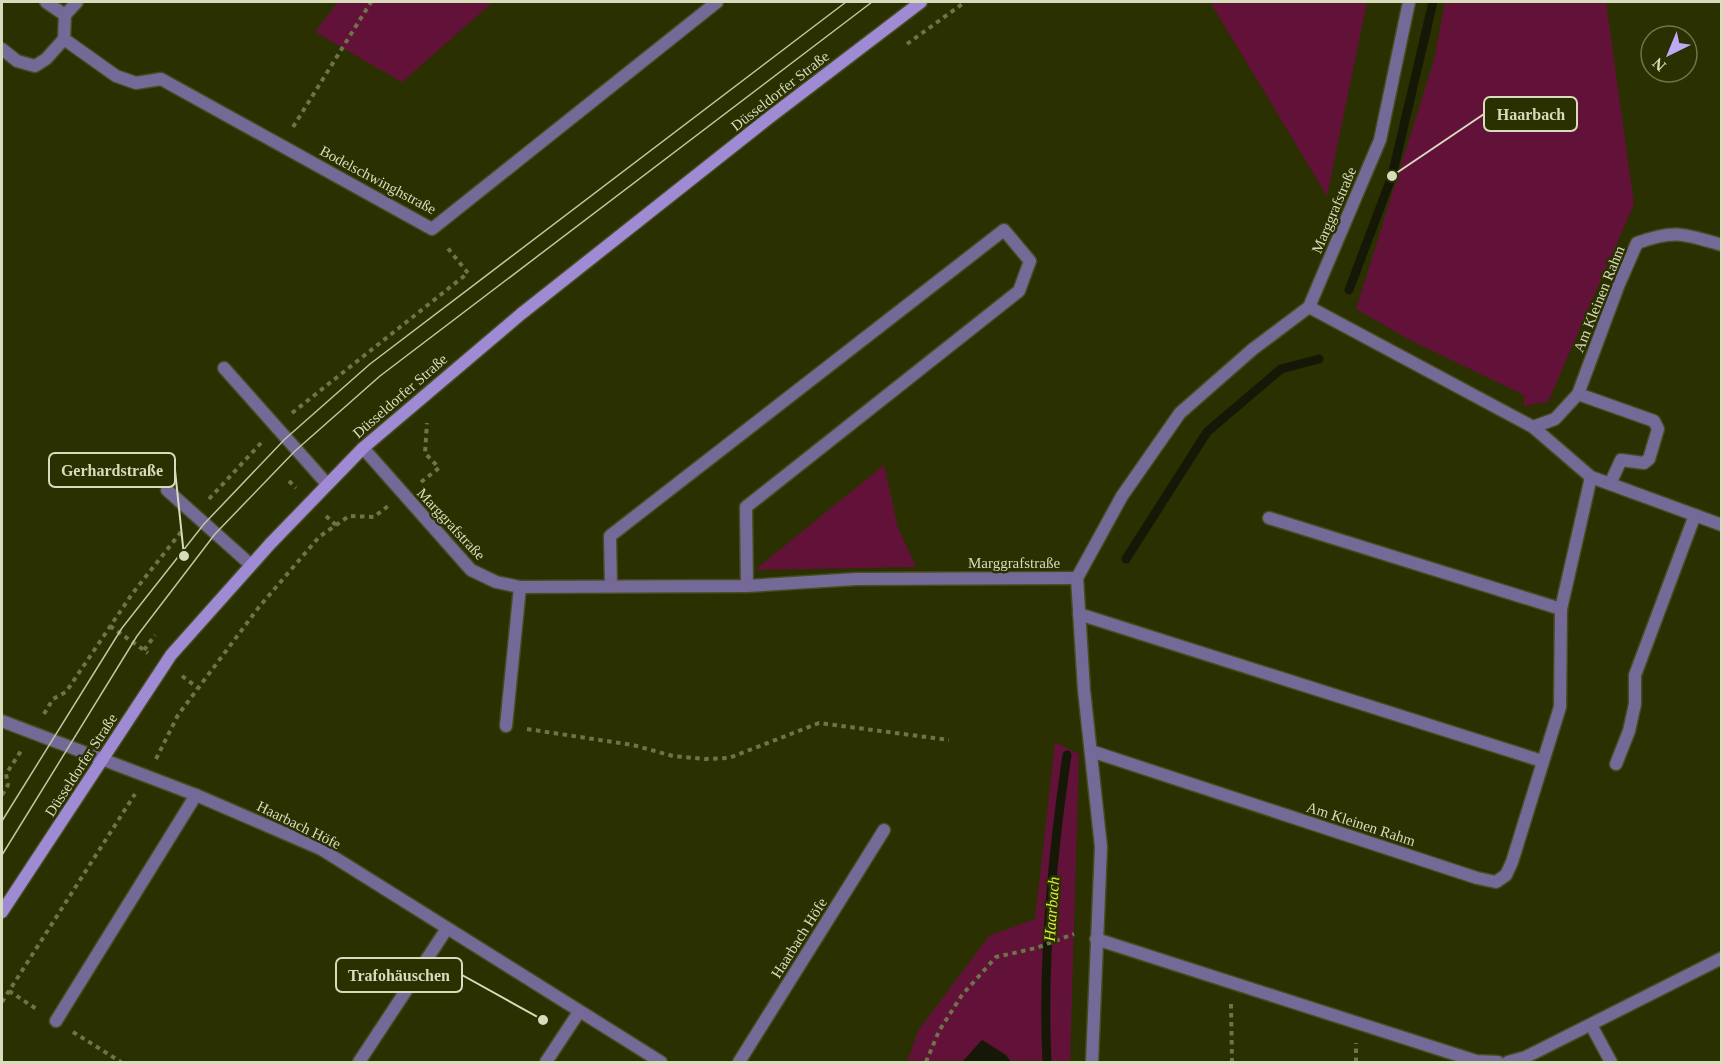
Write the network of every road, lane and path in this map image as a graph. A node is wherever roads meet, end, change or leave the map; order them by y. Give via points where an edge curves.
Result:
1 (46, 2) edge
2 (77, 2) edge
3 (371, 2) edge
4 (717, 2) edge
5 (921, 2) edge
6 (1409, 2) edge
7 (65, 15) junction
8 (64, 39) junction
9 (2, 49) edge
10 (282, 145) junction
11 (432, 229) junction
12 (1722, 245) edge
13 (1309, 307) junction
14 (224, 368) dead end
15 (1578, 393) junction
16 (1533, 427) junction
17 (275, 428) junction
18 (363, 448) junction
19 (232, 472) dead end
20 (1591, 477) junction
21 (327, 484) junction
22 (1610, 484) junction
23 (167, 490) dead end
24 (404, 495) junction
25 (1695, 515) junction
26 (1269, 518) dead end
27 (1722, 525) edge
28 (250, 565) junction
29 (1077, 578) junction
30 (611, 586) junction
31 (747, 586) junction
32 (520, 587) junction
33 (132, 594) dead end
34 (1561, 609) junction
35 (1078, 614) junction
36 (2, 721) edge
37 (506, 726) joint
38 (34, 731) junction
39 (949, 740) dead end
40 (1091, 751) junction
41 (103, 760) junction
42 (1542, 761) junction
43 (1616, 764) dead end
44 (147, 776) junction
45 (2, 795) edge
46 (196, 795) junction
47 (884, 830) dead end
48 (2, 912) edge
49 (446, 930) junction
50 (1057, 939) dead end
51 (1096, 939) junction
52 (1722, 958) edge
53 (1231, 982) junction
54 (2, 1002) edge
55 (579, 1012) junction
56 (56, 1021) dead end
57 (1591, 1024) junction
58 (359, 1062) edge
59 (546, 1062) edge
60 (661, 1062) edge
61 (739, 1062) edge
62 (926, 1062) edge
63 (1092, 1062) edge
64 (1232, 1062) edge
65 (1498, 1062) edge
66 (1508, 1062) edge
67 (1611, 1062) edge

1 - 7 street
2 - 7 street
3 - 10 path
4 - 11 street, Bodelschwinghstraße
5 - 18 main road, Düsseldorfer Straße via 521,314
6 - 13 street, Marggrafstraße via 1380,140
7 - 8 street
8 - 9 street via 35,66 17,62
8 - 10 street, Bodelschwinghstraße via 116,76 136,83 161,79
10 - 11 street, Bodelschwinghstraße
11 - 17 path via 468,273
12 - 15 street, Am Kleinen Rahm via 1683,234 1663,234 1637,243
13 - 16 street
13 - 29 street, Marggrafstraße via 1253,349 1180,413 1122,496
14 - 17 street
15 - 16 street, Am Kleinen Rahm via 1555,419
15 - 22 street via 1654,421 1658,429 1649,459 1644,463 1621,459
16 - 20 street
17 - 19 path
17 - 21 street
18 - 21 main road, Düsseldorfer Straße
18 - 24 street, Marggrafstraße
20 - 22 street
20 - 34 street, Am Kleinen Rahm
21 - 28 main road, Düsseldorfer Straße
22 - 25 street
23 - 28 street
24 - 32 street, Marggrafstraße via 471,570 496,582
24 - 44 path via 374,517 349,516 319,537 259,607 178,715
25 - 27 street
25 - 43 street via 1635,675 1631,722
26 - 34 street
28 - 41 main road, Düsseldorfer Straße via 171,655
29 - 31 street, Marggrafstraße via 856,579
29 - 35 street
30 - 31 street, Marggrafstraße
30 - 31 street via 610,536 1004,230 1030,261 1019,291 746,507
30 - 32 street, Marggrafstraße
32 - 37 street
33 - 38 path via 66,692 53,699
34 - 42 street, Am Kleinen Rahm via 1560,706
35 - 40 street
35 - 42 street
36 - 38 street, Haarbach Höfe
37 - 39 path via 705,759 729,758 819,723
38 - 41 street, Haarbach Höfe
38 - 45 path via 6,774 8,784
40 - 42 street, Am Kleinen Rahm via 1496,882 1506,875 1512,862
40 - 51 street via 1101,847
41 - 44 street, Haarbach Höfe
41 - 48 main road, Düsseldorfer Straße
44 - 46 street, Haarbach Höfe
44 - 54 path
46 - 49 street, Haarbach Höfe via 321,849
46 - 56 street
47 - 61 street, Haarbach Höfe
49 - 55 street, Haarbach Höfe
49 - 58 street
50 - 62 path via 996,957 962,995 939,1031
51 - 53 street
51 - 63 street
52 - 57 street
53 - 64 path
53 - 65 street via 1476,1061
55 - 59 street
55 - 60 street, Haarbach Höfe
57 - 66 street
57 - 67 street

